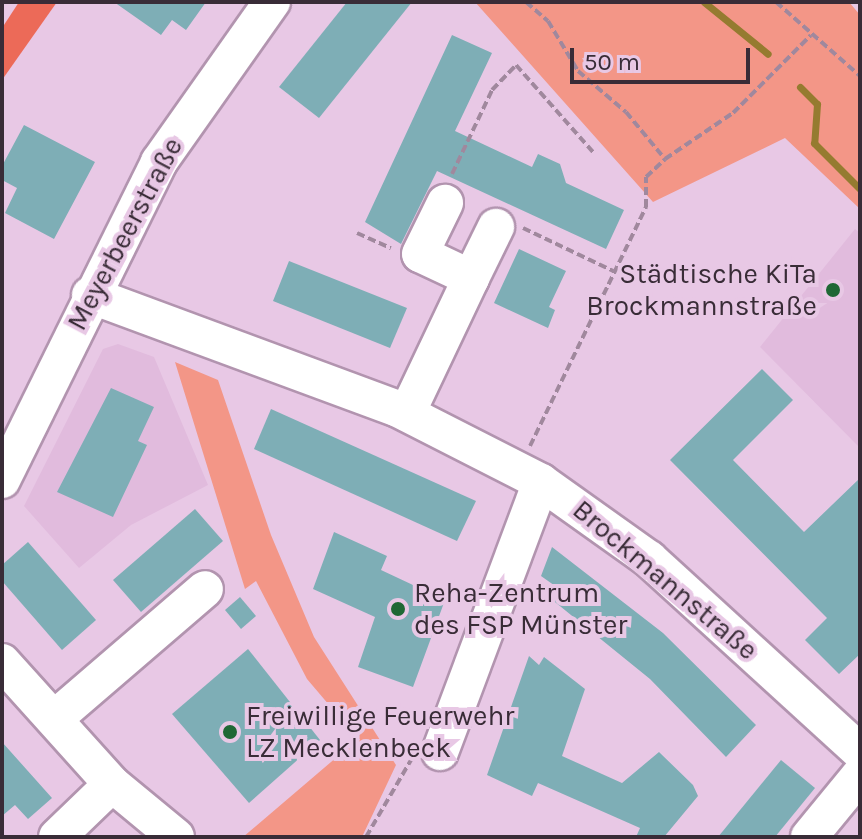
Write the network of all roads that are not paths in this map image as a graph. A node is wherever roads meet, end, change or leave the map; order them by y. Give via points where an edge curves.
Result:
1 (272, 2) edge
2 (445, 203) road end
3 (496, 227) road end
4 (471, 278) junction
5 (90, 295) junction
6 (407, 413) junction
7 (529, 475) junction
8 (2, 480) edge
9 (205, 589) dead end
10 (2, 662) edge
11 (54, 719) junction
12 (440, 752) road end
13 (860, 752) edge
14 (860, 775) edge
15 (112, 784) junction
16 (57, 837) edge
17 (176, 837) edge
18 (809, 837) edge

1 - 5 street, Meyerbeerstraße via 159,162
2 - 4 street via 420,254
3 - 4 street
4 - 6 street
5 - 6 street, Brockmannstraße
5 - 8 street, Meyerbeerstraße
6 - 7 street, Brockmannstraße
7 - 12 street
7 - 13 street, Brockmannstraße via 649,559
9 - 11 street
10 - 11 street
11 - 15 street
14 - 18 street
15 - 16 street
15 - 17 street

